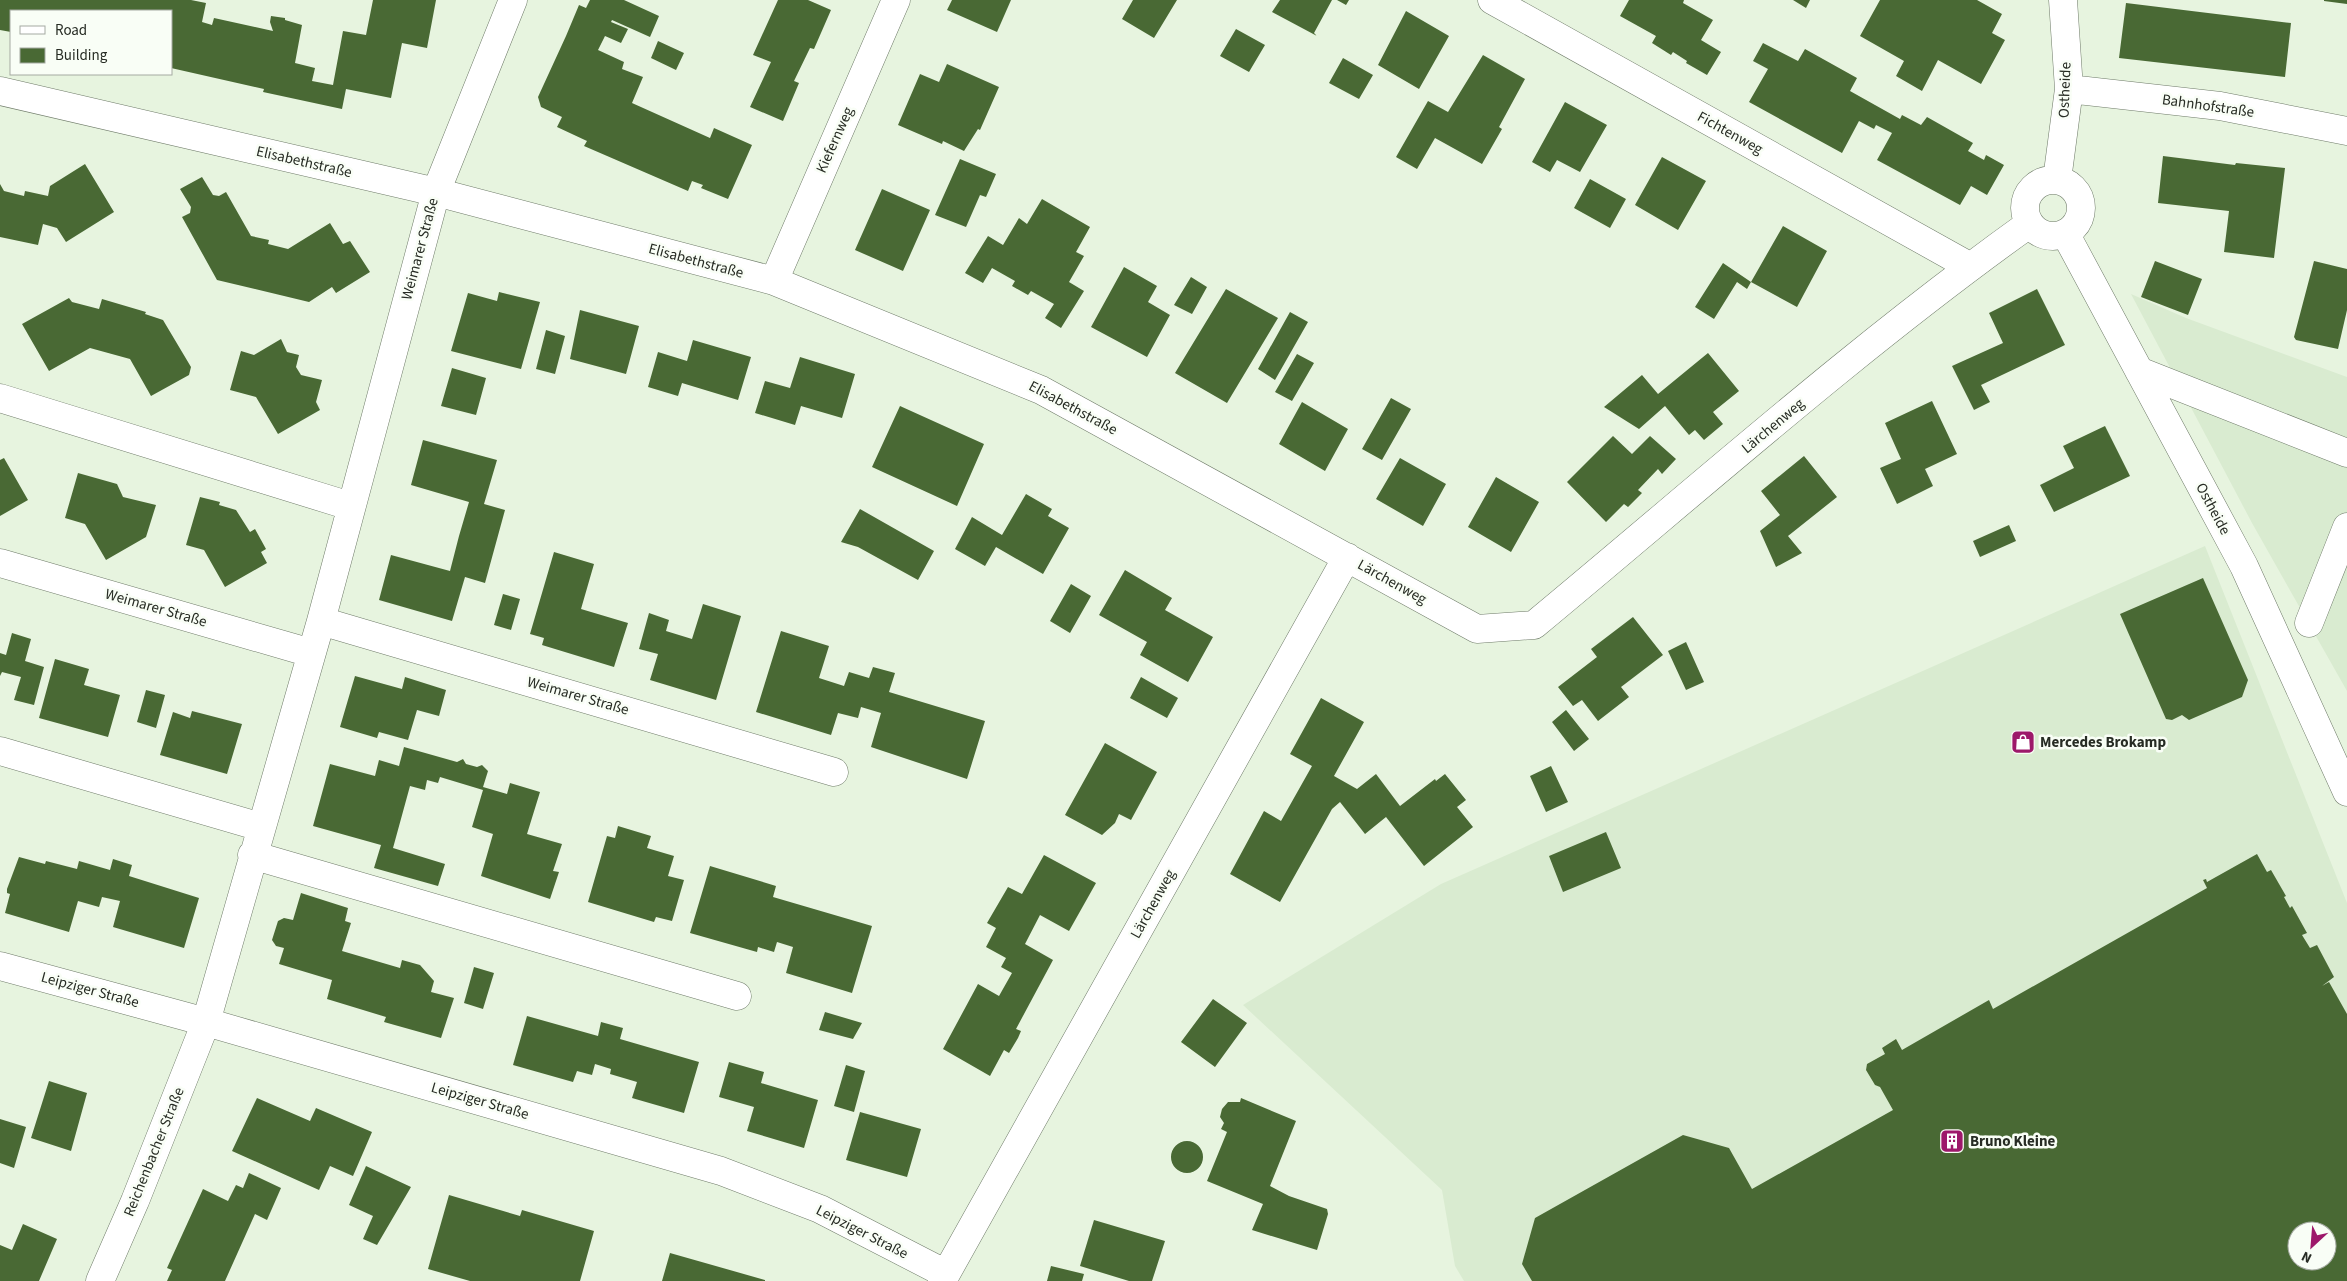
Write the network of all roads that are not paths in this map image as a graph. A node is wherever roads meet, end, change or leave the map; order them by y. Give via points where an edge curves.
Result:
1 (513, 0) edge
2 (896, 0) edge
3 (1492, 0) edge
4 (2063, 0) edge
5 (2069, 89) junction
6 (0, 91) edge
7 (2347, 131) edge
8 (2057, 180) junction
9 (436, 192) junction
10 (2029, 224) junction
11 (2066, 233) junction
12 (1969, 266) junction
13 (774, 281) junction
14 (2138, 371) junction
15 (0, 398) edge
16 (2347, 452) edge
17 (350, 506) junction
18 (2347, 527) edge
19 (1347, 557) junction
20 (0, 563) edge
21 (321, 621) junction
22 (2308, 622) dead end
23 (311, 653) junction
24 (0, 751) edge
25 (834, 772) dead end
26 (2347, 792) edge
27 (260, 827) junction
28 (252, 855) junction
29 (0, 966) edge
30 (737, 996) dead end
31 (206, 1022) junction
32 (944, 1278) edge
33 (100, 1281) edge

1 - 9 street, Weimarer Straße
2 - 13 street, Kiefernweg
3 - 12 street, Fichtenweg
4 - 5 street, Ostheide
5 - 7 street, Bahnhofstraße via 2220,106
5 - 8 street, Ostheide
6 - 9 street, Elisabethstraße
8 - 10 street via 2033,188 2026,199
8 - 11 street via 2070,186 2079,197 2081,211 2076,224
9 - 13 street, Elisabethstraße
9 - 17 street, Weimarer Straße
10 - 11 street via 2045,236 2056,237
10 - 12 street, Lärchenweg
11 - 14 street, Ostheide
12 - 19 street, Lärchenweg via 1534,625 1477,629
13 - 19 street, Elisabethstraße via 1041,390
14 - 16 street
14 - 26 street, Ostheide via 2244,566
15 - 17 street
17 - 21 street, Weimarer Straße
18 - 22 street
19 - 32 street, Lärchenweg
20 - 23 street, Weimarer Straße
21 - 23 street, Weimarer Straße
21 - 25 street, Weimarer Straße
23 - 27 street, Weimarer Straße
24 - 27 street
27 - 28 street, Weimarer Straße
28 - 30 street
28 - 31 street, Weimarer Straße
29 - 31 street, Leipziger Straße
31 - 32 street, Leipziger Straße via 722,1172 820,1209
31 - 33 street, Reichenbacher Straße

